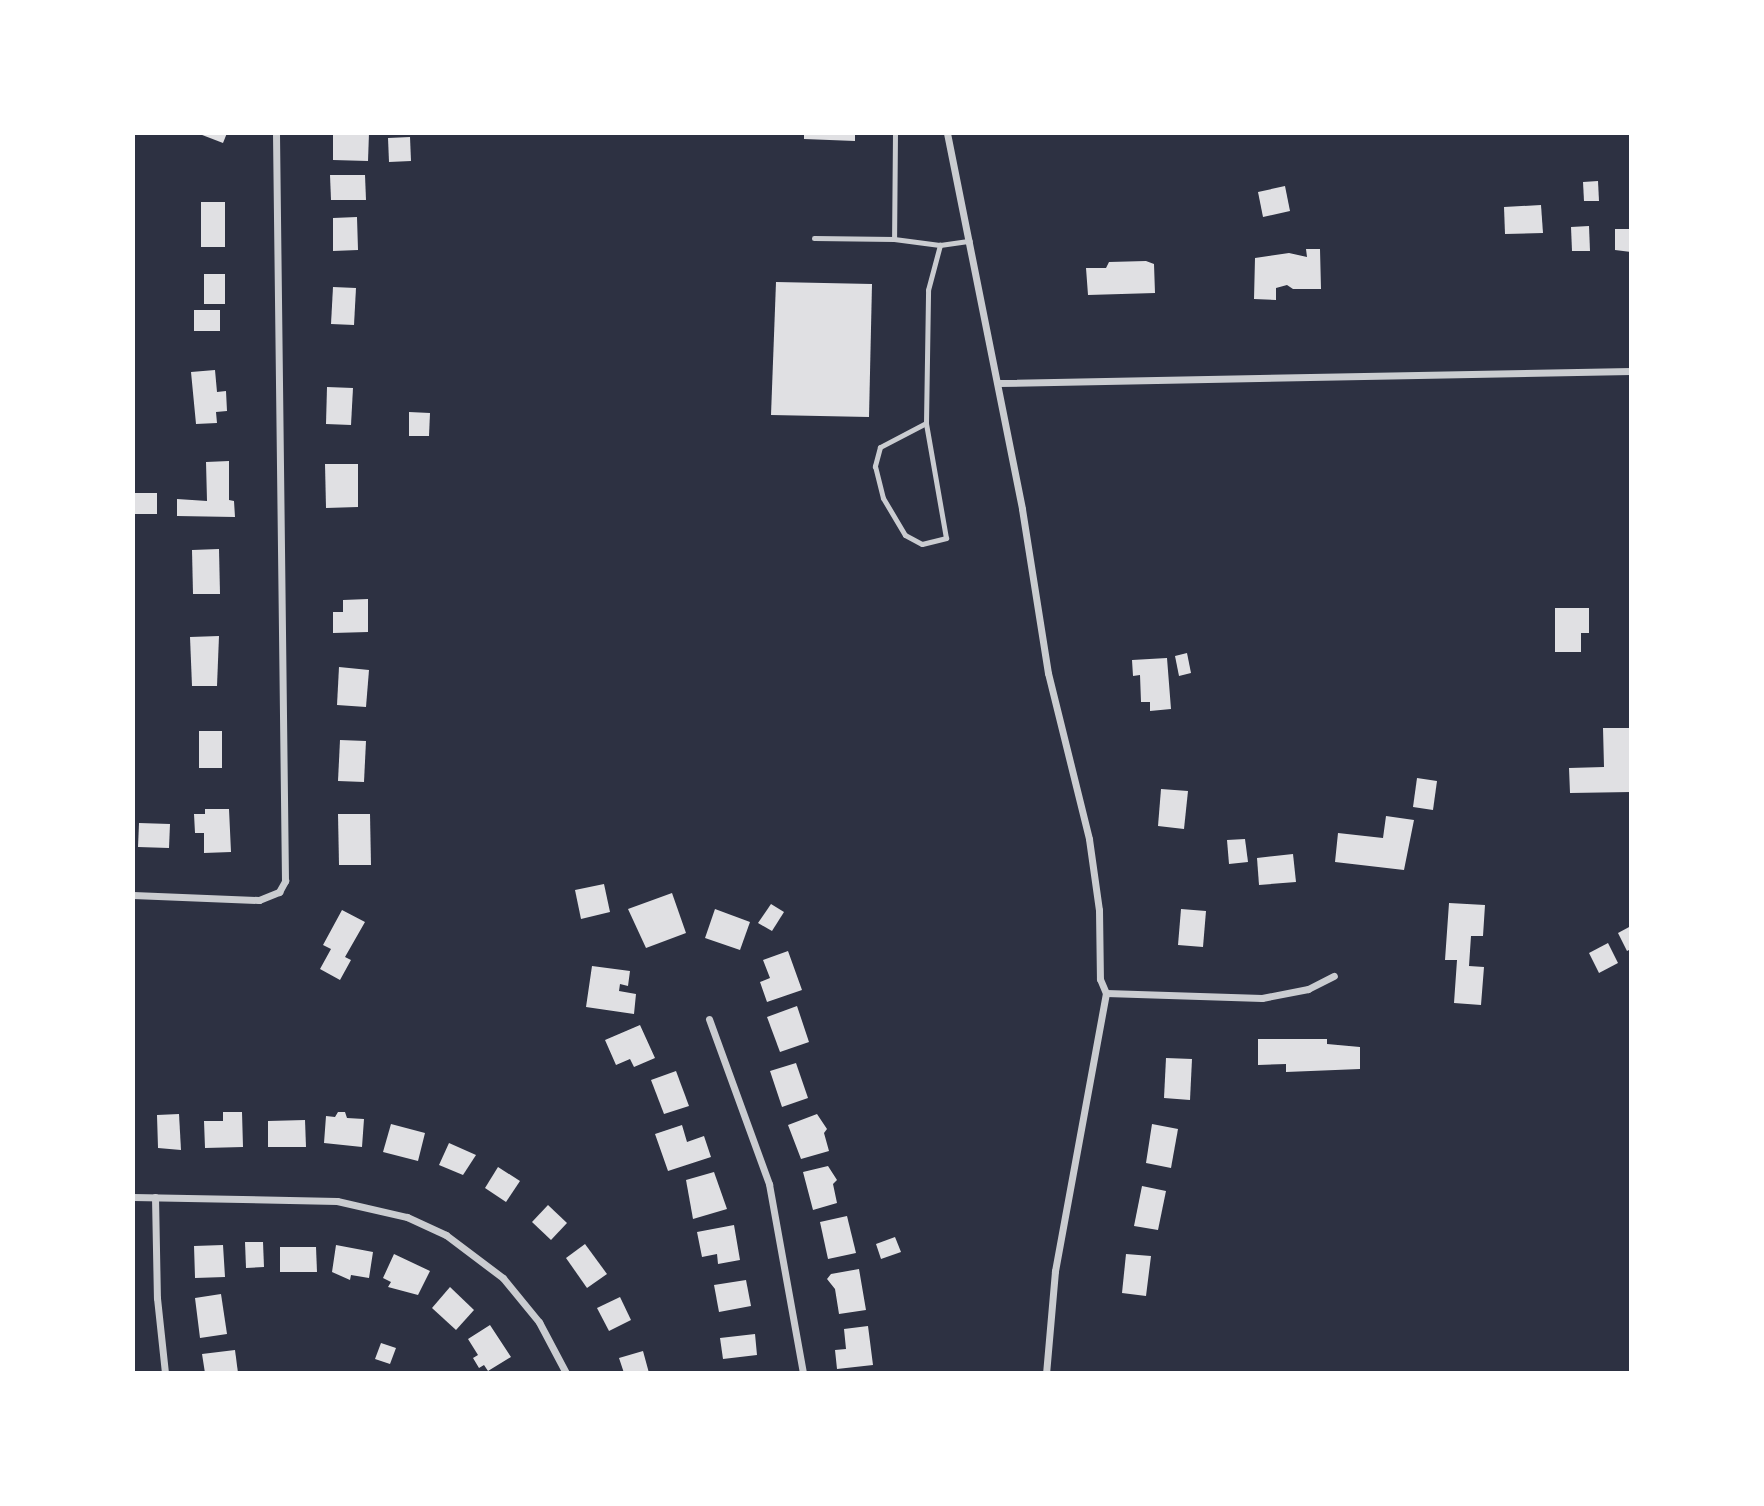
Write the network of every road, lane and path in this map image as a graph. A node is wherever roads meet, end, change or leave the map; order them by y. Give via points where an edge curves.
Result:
1 (276, 133) edge
2 (895, 133) edge
3 (947, 133) edge
4 (814, 238) dead end
5 (894, 239) junction
6 (970, 241) junction
7 (940, 245) junction
8 (1631, 371) edge
9 (998, 383) junction
10 (926, 423) junction
11 (133, 895) edge
12 (1335, 976) dead end
13 (1106, 993) junction
14 (709, 1018) dead end
15 (133, 1197) edge
16 (155, 1197) junction
17 (165, 1373) edge
18 (566, 1373) edge
19 (803, 1373) edge
20 (1046, 1373) edge

1 - 11 street via 287,872 279,892 242,900
2 - 5 lane
3 - 6 street
4 - 5 lane
5 - 7 lane
6 - 7 lane
6 - 9 street
7 - 10 lane via 928,290
8 - 9 street
9 - 13 street via 1048,673 1089,839 1099,910 1100,979
10 - 10 lane via 880,447 875,466 883,498 905,536 922,544 946,538
12 - 13 street via 1308,989 1262,998
13 - 20 street via 1055,1271
14 - 19 street via 769,1184
15 - 16 street
16 - 17 street via 157,1298
16 - 18 street via 337,1201 407,1217 456,1241 503,1278 539,1322

